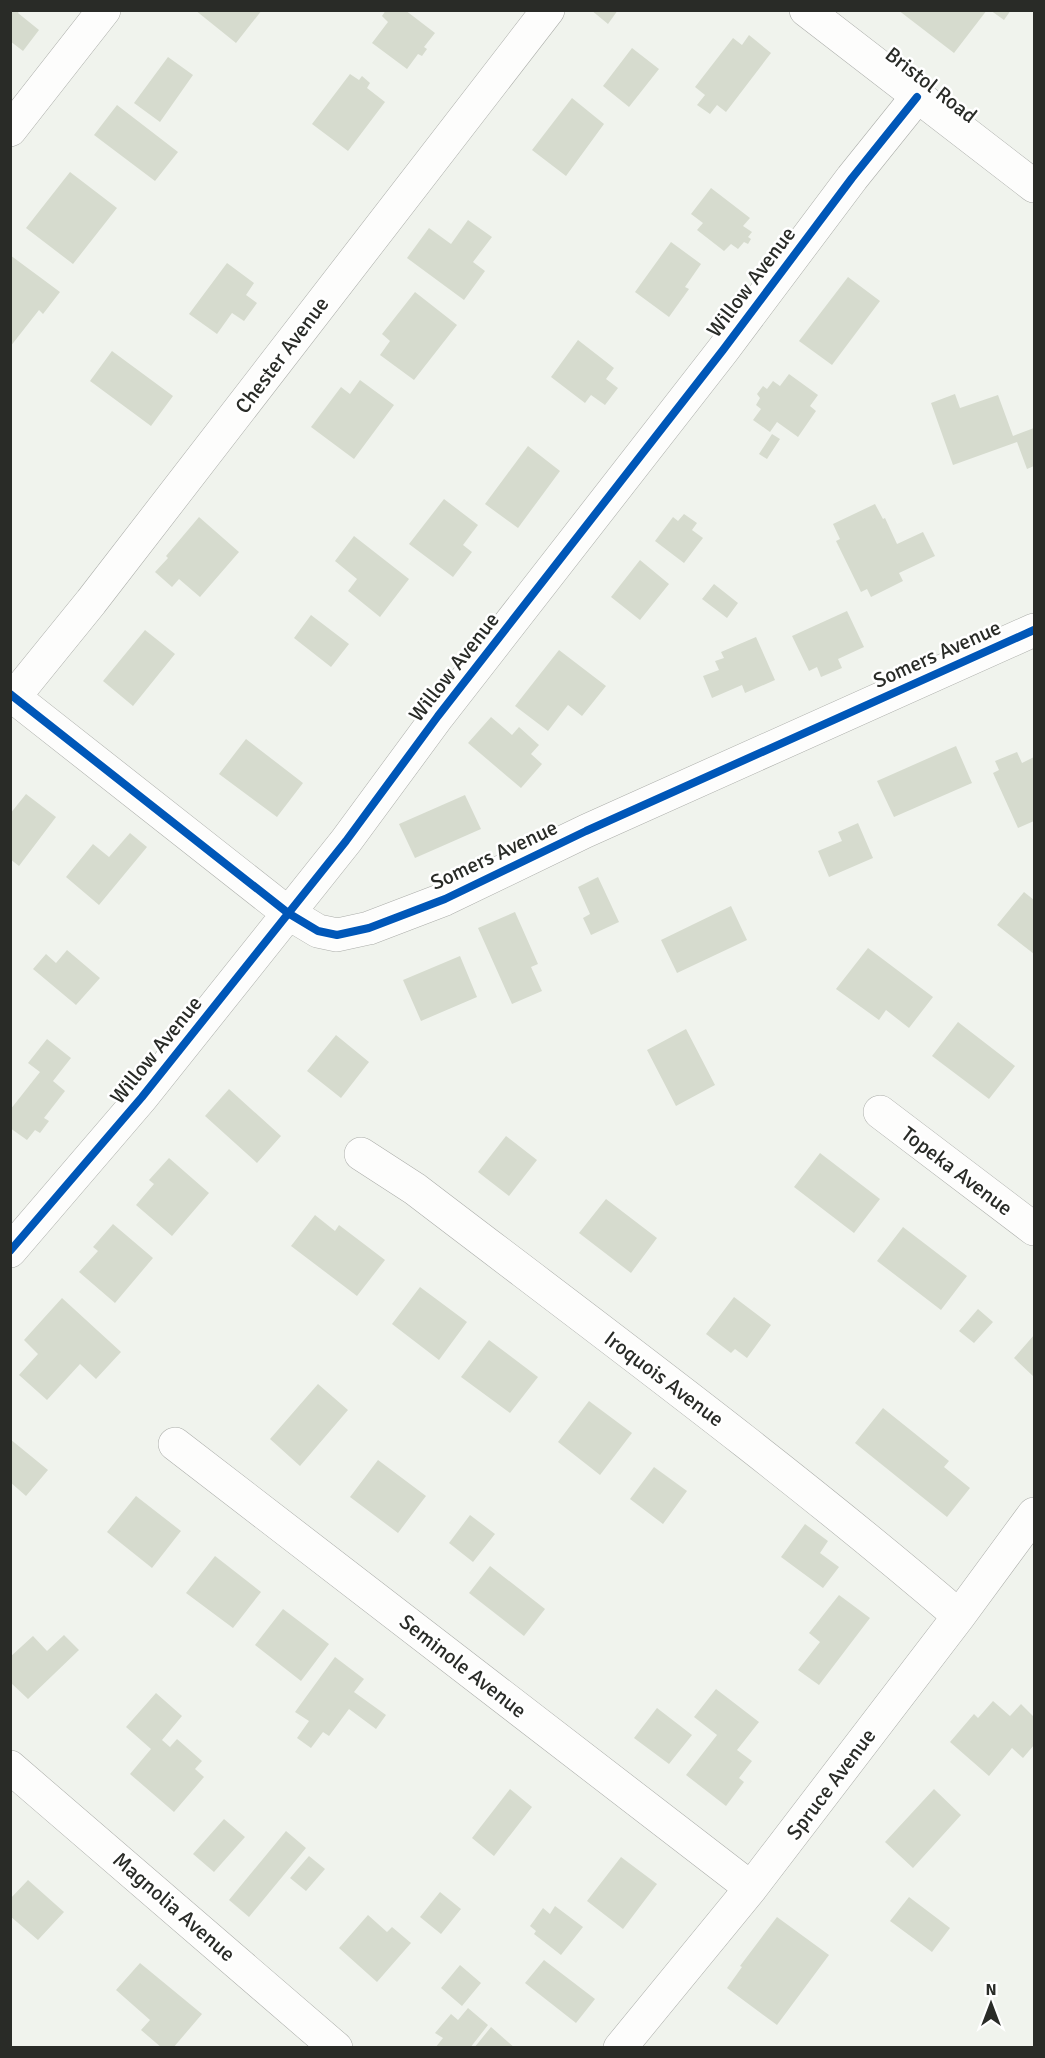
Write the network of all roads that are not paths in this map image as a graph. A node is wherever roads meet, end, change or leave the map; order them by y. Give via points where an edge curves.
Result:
1 (104, 10) edge
2 (548, 10) edge
3 (806, 10) edge
4 (917, 97) junction
5 (10, 129) edge
6 (1035, 186) edge
7 (1035, 630) edge
8 (12, 695) edge
9 (288, 913) junction
10 (880, 1112) dead end
11 (361, 1154) dead end
12 (1035, 1229) edge
13 (10, 1251) edge
14 (175, 1444) dead end
15 (1035, 1514) edge
16 (959, 1616) junction
17 (10, 1767) edge
18 (751, 1888) junction
19 (336, 2048) edge
20 (620, 2048) edge

1 - 5 street
2 - 8 street, Chester Avenue via 99,593
3 - 4 street, Bristol Road
4 - 6 street, Bristol Road
4 - 9 street, Willow Avenue
7 - 9 street, Somers Avenue via 586,831 445,899 369,928 337,935 318,931
8 - 9 street, Somers Avenue
9 - 13 street, Willow Avenue via 142,1097
10 - 12 street, Topeka Avenue
11 - 16 street, Iroquois Avenue via 415,1190 741,1438
14 - 18 street, Seminole Avenue
15 - 16 street, Spruce Avenue
16 - 18 street, Spruce Avenue
17 - 19 street, Magnolia Avenue
18 - 20 street, Spruce Avenue

